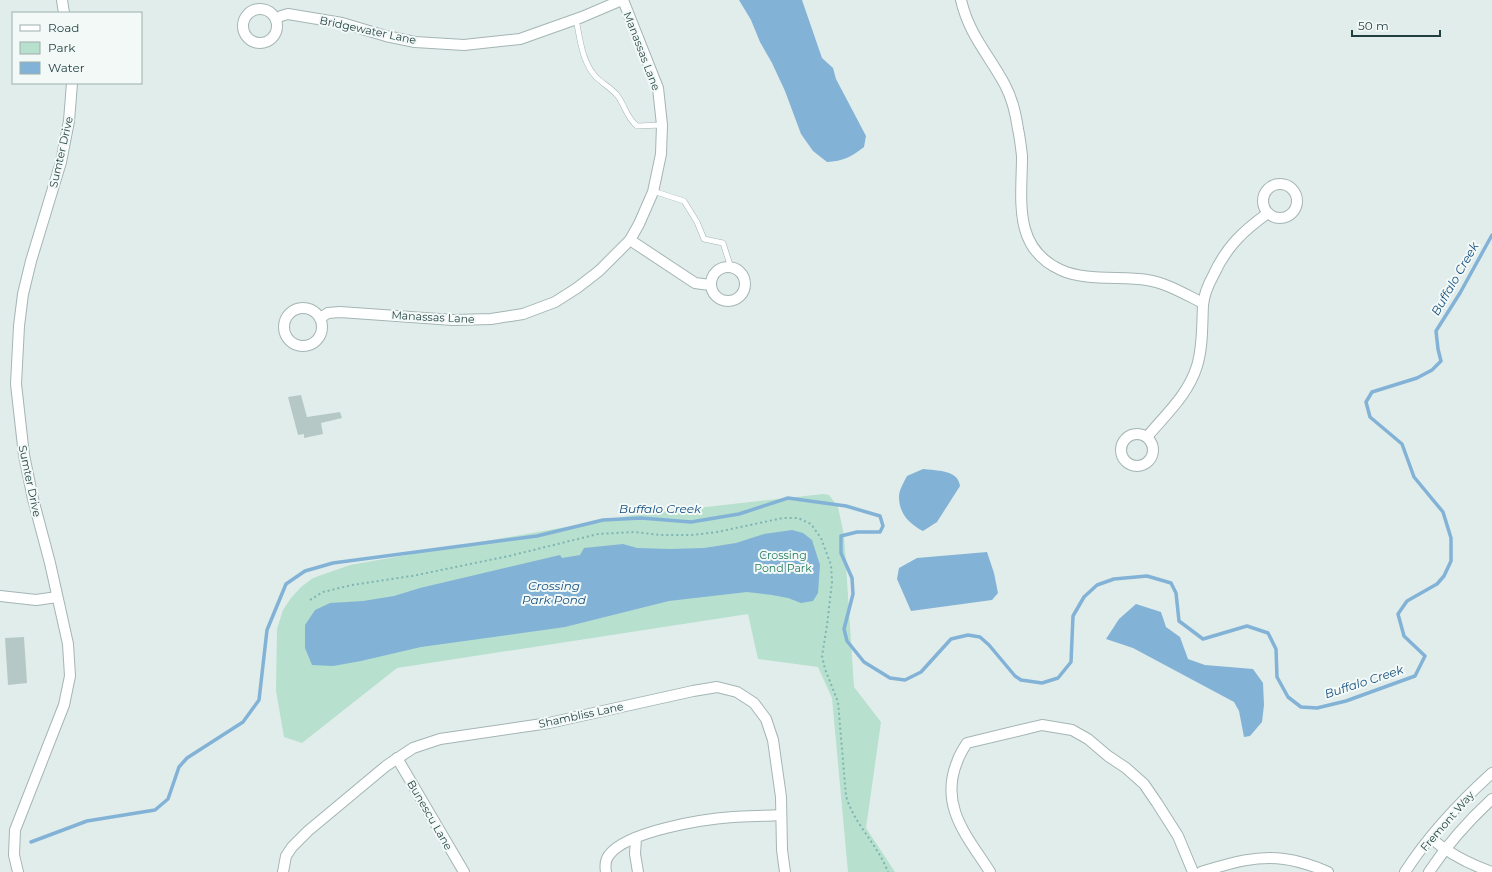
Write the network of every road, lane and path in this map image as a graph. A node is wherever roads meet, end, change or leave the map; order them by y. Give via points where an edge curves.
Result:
1 (62, 0) edge
2 (622, 0) edge
3 (961, 0) edge
4 (64, 12) edge
5 (276, 19) dead end
6 (576, 19) junction
7 (72, 84) edge
8 (662, 125) junction
9 (653, 191) junction
10 (1268, 213) dead end
11 (630, 240) junction
12 (731, 268) junction
13 (710, 285) junction
14 (1203, 303) junction
15 (320, 318) dead end
16 (1147, 438) dead end
17 (0, 596) edge
18 (57, 597) junction
19 (310, 600) dead end
20 (397, 758) junction
21 (1492, 773) edge
22 (1492, 799) edge
23 (781, 815) junction
24 (636, 838) junction
25 (1431, 838) junction
26 (1444, 850) junction
27 (18, 872) edge
28 (283, 872) edge
29 (464, 872) edge
30 (606, 872) edge
31 (638, 872) edge
32 (785, 872) edge
33 (888, 872) edge
34 (990, 872) edge
35 (1194, 872) edge
36 (1201, 872) edge
37 (1328, 872) edge
38 (1406, 872) edge
39 (1429, 872) edge
40 (1492, 872) edge

1 - 4 street
2 - 6 street, Bridgewater Lane
2 - 8 street, Manassas Lane via 658,88
3 - 14 street via 976,40 1006,86 1013,106 1022,154 1021,210 1024,228 1032,247 1061,271 1078,276 1149,280
5 - 6 street, Bridgewater Lane via 288,14 342,23 415,42 464,44 520,38
6 - 8 lane via 589,68 617,95 630,120 636,126
7 - 18 street, Sumter Drive via 69,121 61,162 23,294 18,326 16,384 24,455
8 - 9 street, Manassas Lane via 661,154
9 - 11 street, Manassas Lane
9 - 12 lane via 684,201 704,239 723,243
10 - 14 street via 1250,226 1220,261
11 - 13 street via 695,283
11 - 15 street, Manassas Lane via 600,271 577,288 555,302 523,314 491,319 453,320 340,312 328,313
12 - 13 street via 724,267 718,270
12 - 13 street via 744,278 744,289 739,298 723,301 714,295
14 - 16 street via 1202,341 1189,386
17 - 18 street via 36,600
18 - 27 street, Sumter Drive via 70,658 68,688 15,830 14,855
19 - 33 path via 323,592 352,585 412,576 509,556 598,534 634,532 692,535 783,518 798,518 810,524 822,538 831,565 828,625 822,656 838,702 846,796
20 - 23 street, Shambliss Lane via 412,748 440,739 549,722 717,687 737,692 754,703 766,719 774,740
20 - 28 street, Shambliss Lane via 292,847 286,856
20 - 29 street, Bunescu Lane
21 - 25 street, Fremont Way via 1471,792
22 - 26 street, Fremont Way
23 - 24 street via 732,817 688,823
23 - 32 street, Shambliss Lane
24 - 30 street via 609,854
24 - 31 street
25 - 26 street
25 - 38 street, Fremont Way
26 - 39 street, Fremont Way
26 - 40 street via 1474,866
34 - 35 street via 954,813 951,800 956,762 967,743 1042,726 1072,730 1088,739 1144,784 1178,836
36 - 37 street via 1250,859 1283,859 1309,864

